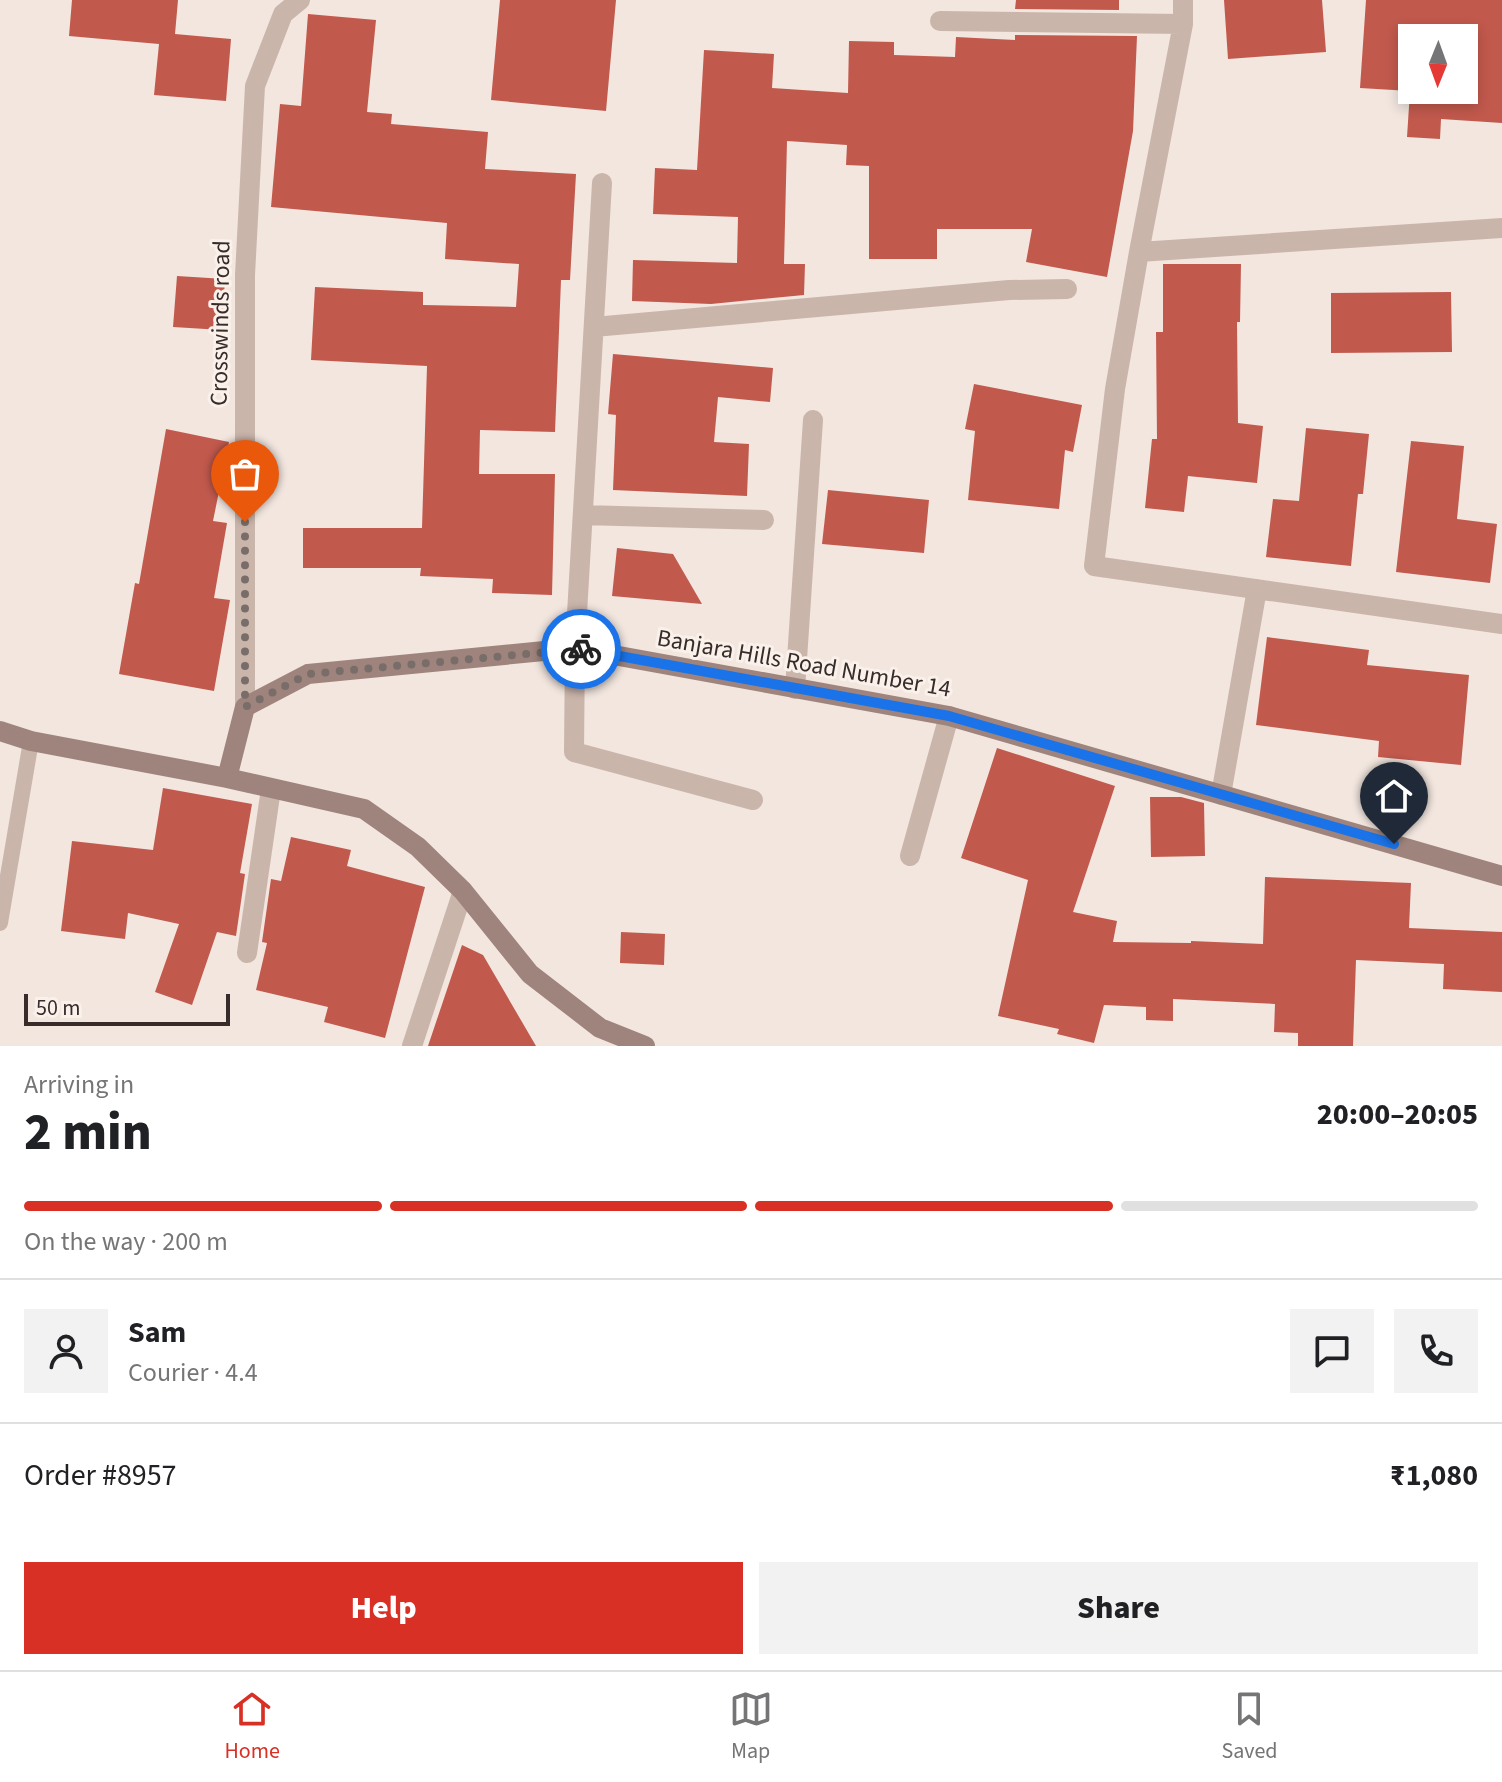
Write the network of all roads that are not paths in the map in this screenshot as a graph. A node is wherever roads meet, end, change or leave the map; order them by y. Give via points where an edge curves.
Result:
1 (300, 0) edge
2 (1183, 0) edge
3 (940, 21) dead end
4 (1183, 24) junction
5 (602, 183) dead end
6 (1502, 228) edge
7 (1139, 252) junction
8 (1067, 289) dead end
9 (594, 327) junction
10 (813, 420) dead end
11 (583, 515) junction
12 (764, 520) dead end
13 (1257, 589) junction
14 (1502, 624) edge
15 (575, 648) junction
16 (795, 689) junction
17 (245, 707) junction
18 (949, 716) junction
19 (0, 731) edge
20 (31, 741) junction
21 (227, 778) junction
22 (271, 789) junction
23 (1221, 795) junction
24 (753, 800) dead end
25 (910, 856) dead end
26 (1502, 876) edge
27 (463, 891) junction
28 (0, 923) edge
29 (247, 953) dead end
30 (412, 1046) edge
31 (645, 1046) edge

1 - 17 street, Crosswinds road via 283,14 255,86 245,275
2 - 4 street
3 - 4 street
4 - 7 street
5 - 9 street
6 - 7 street
7 - 13 street via 1115,389 1094,566
8 - 9 street
9 - 11 street
10 - 16 street
11 - 12 street
11 - 15 street
13 - 14 street
13 - 23 street
15 - 16 street, Banjara Hills Road Number 14
15 - 17 street, Banjara Hills Road Number 14 via 308,674
15 - 24 street via 574,752
16 - 18 street, Banjara Hills Road Number 14
17 - 21 street
18 - 23 street, Banjara Hills Road Number 14
18 - 25 street
19 - 20 street
20 - 21 street
20 - 28 lane
21 - 22 street
22 - 27 street via 364,809 418,847
22 - 29 street
23 - 26 street, Banjara Hills Road Number 14
27 - 30 street
27 - 31 street via 530,974 600,1028

